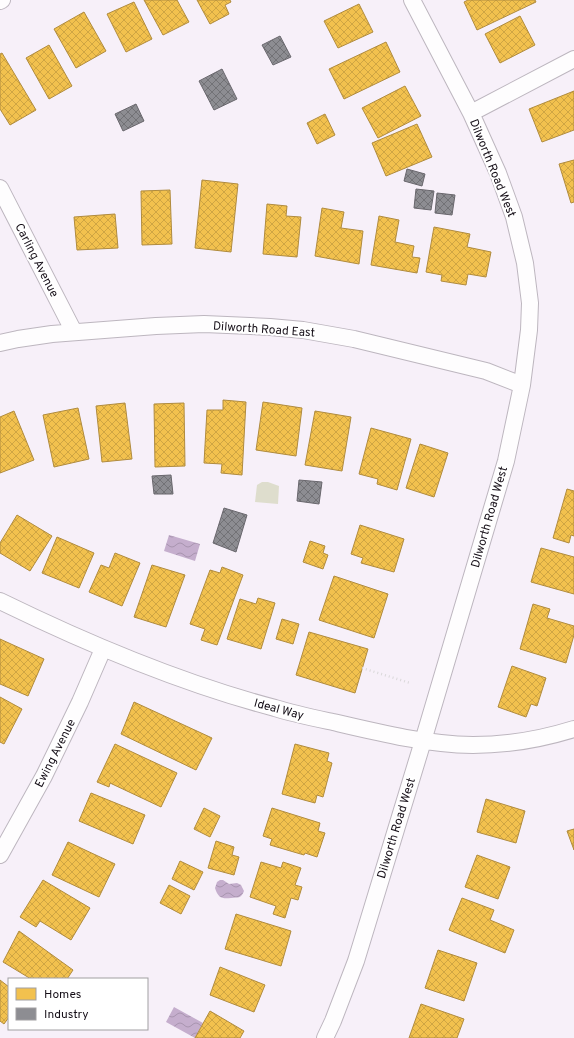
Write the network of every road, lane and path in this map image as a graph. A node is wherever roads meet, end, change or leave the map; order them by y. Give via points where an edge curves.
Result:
1 (412, 0) edge
2 (574, 59) edge
3 (471, 113) junction
4 (0, 188) edge
5 (74, 332) junction
6 (0, 344) edge
7 (522, 385) junction
8 (0, 601) edge
9 (103, 649) junction
10 (362, 668) dead end
11 (410, 683) dead end
12 (574, 729) edge
13 (423, 741) junction
14 (0, 855) edge
15 (325, 1038) edge

1 - 3 street, Dilworth Road West
2 - 3 street
3 - 7 street, Dilworth Road West via 504,188 525,263 530,308
4 - 5 street, Carling Avenue
5 - 6 street, Dilworth Road East via 18,339
5 - 7 street, Dilworth Road East via 204,324 303,330 354,339 479,369
7 - 13 street, Dilworth Road West via 506,461
8 - 9 street, Ideal Way
9 - 13 street, Ideal Way via 195,684 275,709
9 - 14 street, Ewing Avenue via 44,776
10 - 11 path
12 - 13 street, Ideal Way via 516,742 473,745
13 - 15 street, Dilworth Road West via 356,961

